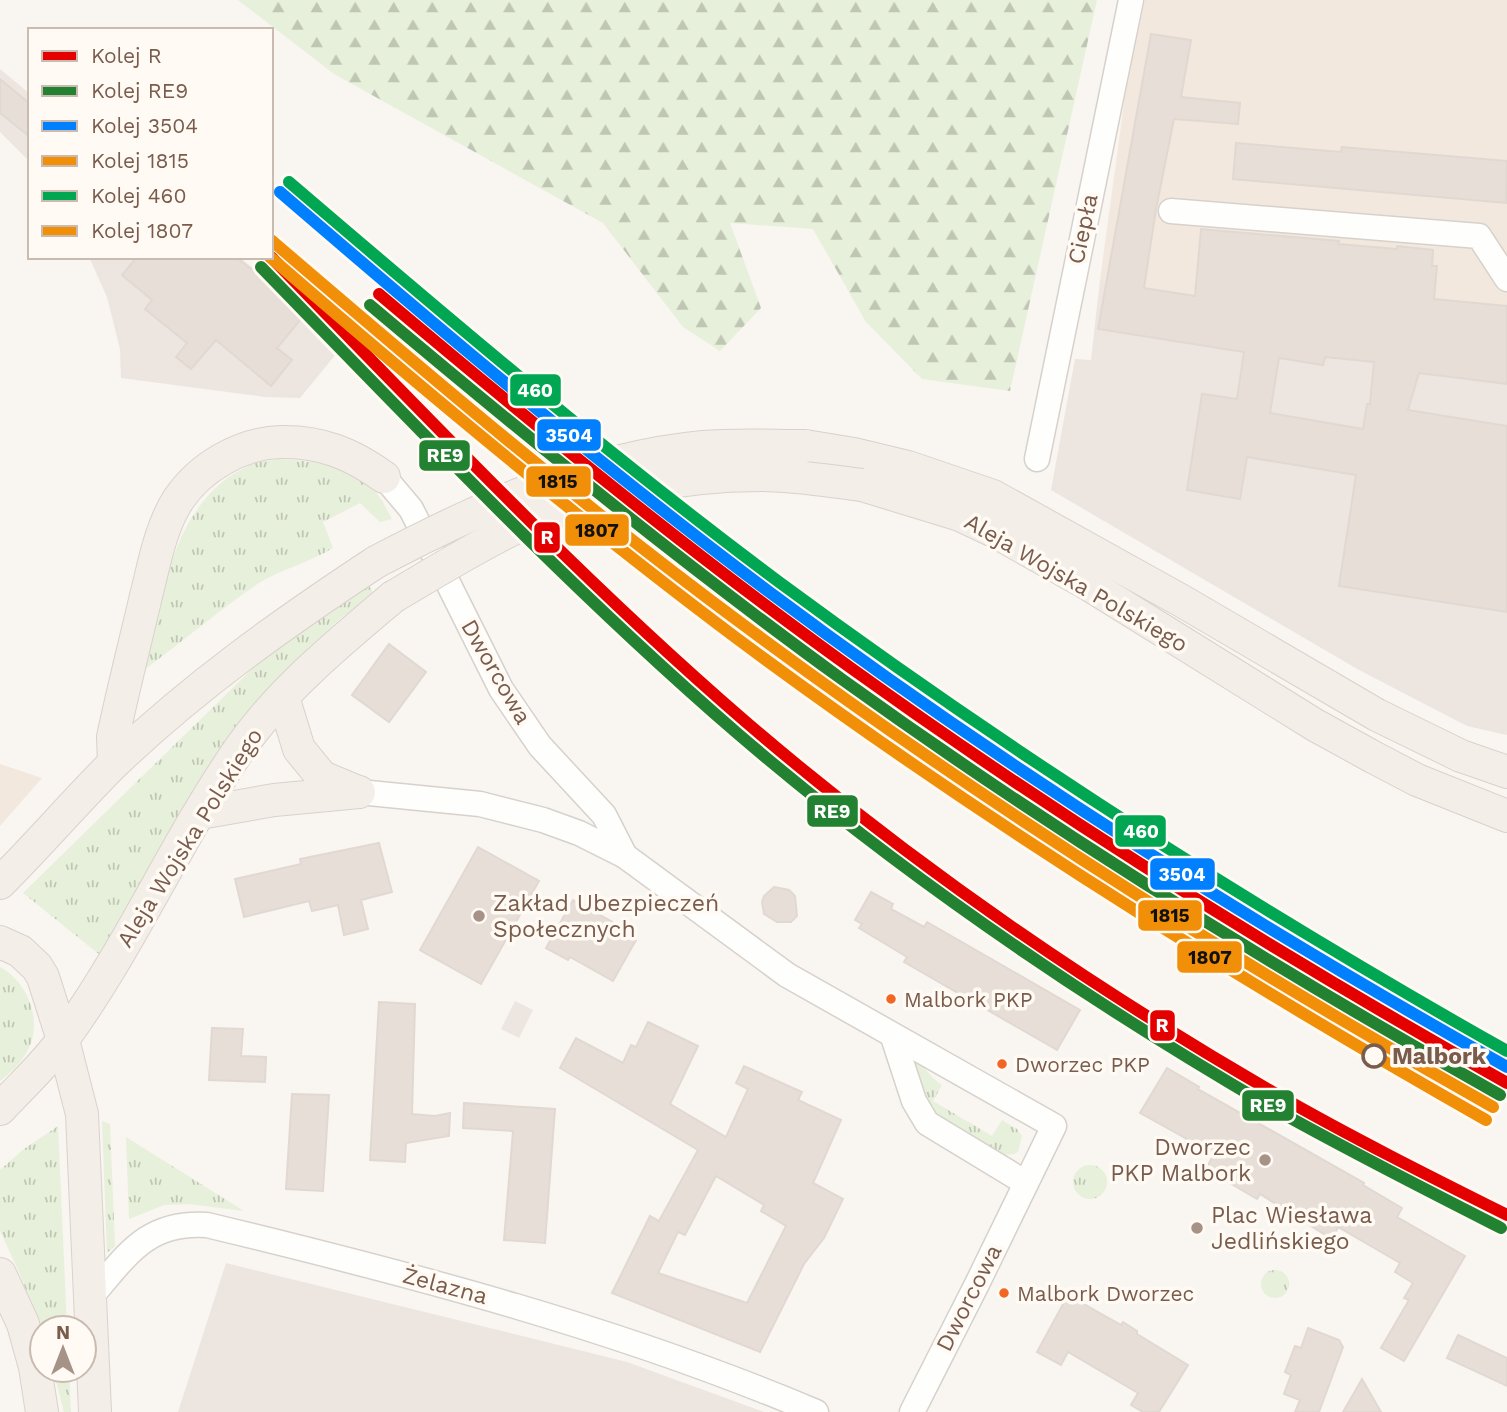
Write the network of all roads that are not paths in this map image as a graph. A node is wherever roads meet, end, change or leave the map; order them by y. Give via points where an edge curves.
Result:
1 (1131, 0) edge
2 (1171, 211) dead end
3 (1507, 279) edge
4 (1037, 459) dead end
5 (384, 477) joint
6 (283, 697) junction
7 (114, 763) junction
8 (1507, 772) edge
9 (359, 792) junction
10 (200, 813) junction
11 (1507, 816) edge
12 (625, 856) junction
13 (0, 883) edge
14 (0, 942) edge
15 (893, 1037) junction
16 (63, 1040) junction
17 (0, 1109) edge
18 (1026, 1183) junction
19 (0, 1274) edge
20 (89, 1299) junction
21 (42, 1412) edge
22 (95, 1412) edge
23 (816, 1412) edge
24 (912, 1412) edge

1 - 4 street, Ciepła
2 - 3 street via 1479,236
5 - 7 main road via 362,461 305,441 248,447 198,477 168,520 155,561 113,737
5 - 12 street, Dworcowa via 411,509 500,689 540,746 604,815
6 - 9 main road via 299,749 322,777
6 - 10 main road, Aleja Wojska Polskiego via 242,745
6 - 11 main road, Aleja Wojska Polskiego, bridge via 393,597 514,529 603,496 653,485 764,475 862,485 960,515 1088,584 1373,758
7 - 8 main road, Aleja Wojska Polskiego, bridge via 234,659 376,562 444,526 534,488 612,464 704,447 804,446 908,467 993,496 1377,715 1461,756
7 - 13 main road, Aleja Wojska Polskiego
9 - 10 main road
9 - 12 street, Dworcowa via 512,811 579,833
10 - 16 main road, Aleja Wojska Polskiego
12 - 15 street, Dworcowa via 787,975
14 - 16 main road via 20,951 37,967 49,990
15 - 18 street via 914,1101 927,1123
15 - 18 street, Dworcowa via 1054,1126
16 - 17 main road, Aleja Wojska Polskiego
16 - 20 main road via 82,1114
18 - 24 street, Dworcowa
19 - 21 main road via 23,1324
20 - 22 main road
20 - 23 street, Żelazna via 144,1240 187,1224 207,1225 531,1310 675,1356

